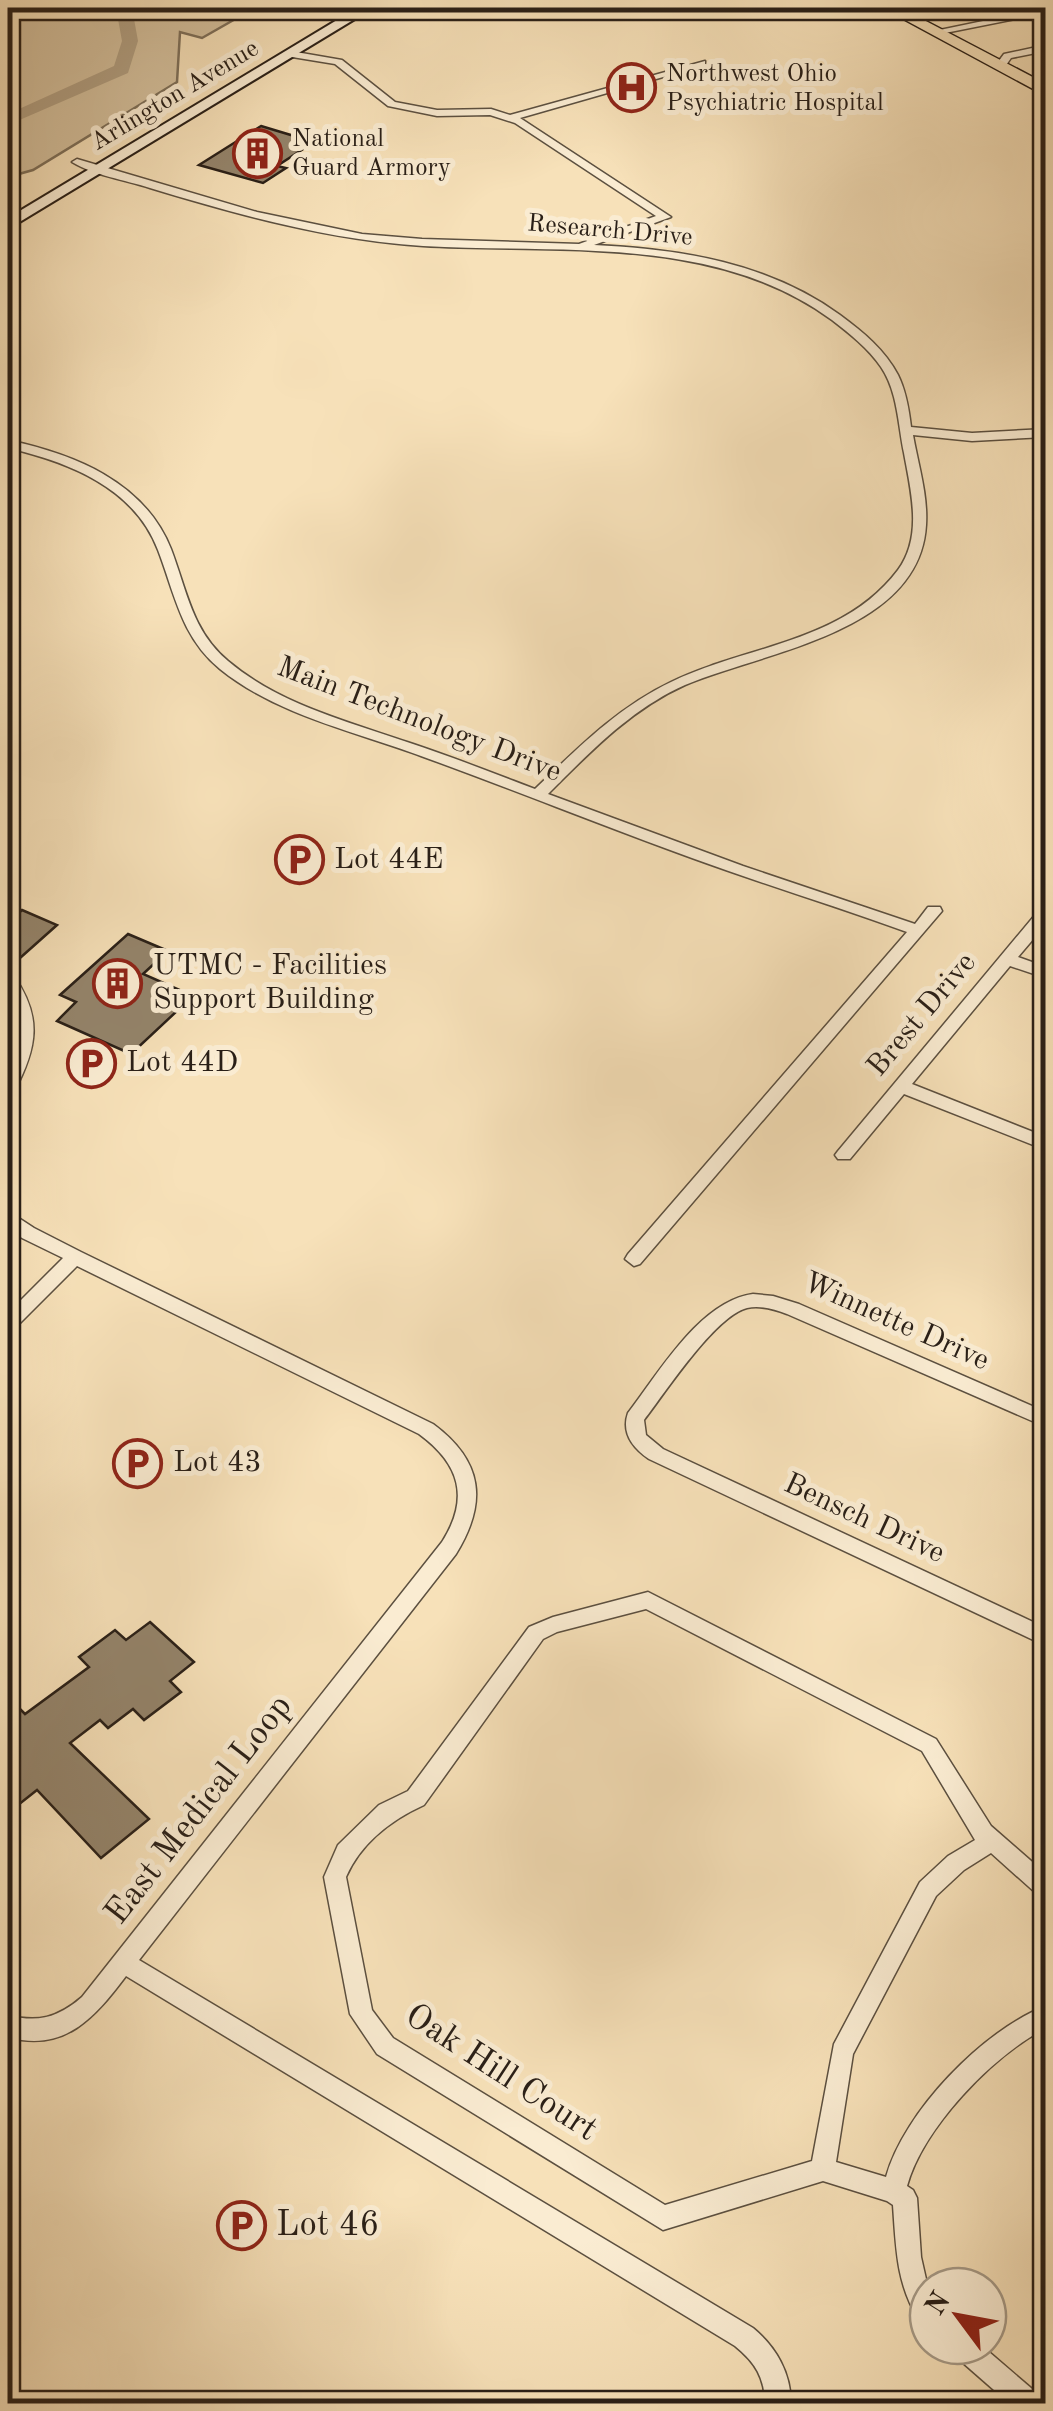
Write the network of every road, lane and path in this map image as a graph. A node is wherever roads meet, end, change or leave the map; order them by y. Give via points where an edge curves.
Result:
1 (366, 8) edge
2 (892, 8) edge
3 (335, 10) edge
4 (1046, 10) edge
5 (935, 32) junction
6 (1046, 48) edge
7 (290, 54) junction
8 (1046, 58) edge
9 (702, 63) dead end
10 (1000, 66) junction
11 (1046, 91) edge
12 (186, 116) junction
13 (508, 118) junction
14 (77, 162) junction
15 (98, 168) junction
16 (60, 172) dead end
17 (8, 224) edge
18 (572, 248) junction
19 (904, 430) junction
20 (1046, 433) edge
21 (8, 444) edge
22 (538, 796) junction
23 (934, 911) dead end
24 (1046, 913) edge
25 (913, 934) junction
26 (1008, 960) junction
27 (1046, 974) edge
28 (8, 980) edge
29 (901, 1086) junction
30 (8, 1088) edge
31 (1046, 1144) edge
32 (844, 1155) dead end
33 (8, 1218) edge
34 (75, 1257) junction
35 (634, 1259) dead end
36 (8, 1324) edge
37 (1046, 1420) edge
38 (656, 1454) joint
39 (1046, 1638) edge
40 (991, 1842) junction
41 (1046, 1888) edge
42 (124, 1963) junction
43 (1046, 2016) edge
44 (8, 2026) edge
45 (823, 2169) junction
46 (894, 2191) junction
47 (910, 2266) edge
48 (987, 2366) edge
49 (1029, 2403) edge
50 (778, 2404) edge

1 - 7 street, Arlington Avenue
2 - 5 main road
3 - 12 street via 331,22
3 - 14 street, Arlington Avenue
4 - 5 street
5 - 10 main road
6 - 10 street via 1008,56
7 - 12 street, Arlington Avenue
7 - 13 street via 338,62 392,104
8 - 10 street
9 - 13 street
10 - 11 main road
12 - 15 street, Arlington Avenue
13 - 18 street via 664,217
14 - 15 street, Research Drive
14 - 16 street, Arlington Avenue
15 - 17 street, Arlington Avenue
15 - 18 street, Research Drive via 334,232
18 - 19 street, Research Drive via 718,265 814,300 873,348 894,379
19 - 20 street via 972,437
19 - 22 street, Research Drive via 922,520 912,558 886,592 824,633 692,678 644,702 599,735
21 - 22 street, Main Technology Drive via 78,466 134,502 164,548 190,628 239,676 289,703
22 - 25 street, Main Technology Drive
23 - 25 street
24 - 26 street, Brest Drive
25 - 35 street
26 - 27 street
26 - 29 street, Brest Drive
28 - 30 street via 29,1025
29 - 31 street
29 - 32 street, Brest Drive
33 - 34 street, East Medical Loop
34 - 36 street
34 - 42 street, East Medical Loop via 426,1429 454,1453 470,1496 454,1542
37 - 38 street, Winnette Drive via 777,1303 738,1303 713,1320 635,1418 639,1441
38 - 39 street, Bensch Drive
40 - 41 street, Oak Hill Court
40 - 45 street via 928,1889 842,2052
40 - 45 street, Oak Hill Court via 929,1745 648,1600 536,1633 416,1798 387,1812 346,1852 335,1877 361,2014 385,2046 663,2218
42 - 44 street via 68,2022 38,2031
42 - 50 street, East Medical Loop via 744,2337 772,2368
43 - 46 street via 979,2062 905,2155
45 - 46 street
46 - 47 street via 904,2198
48 - 49 street

